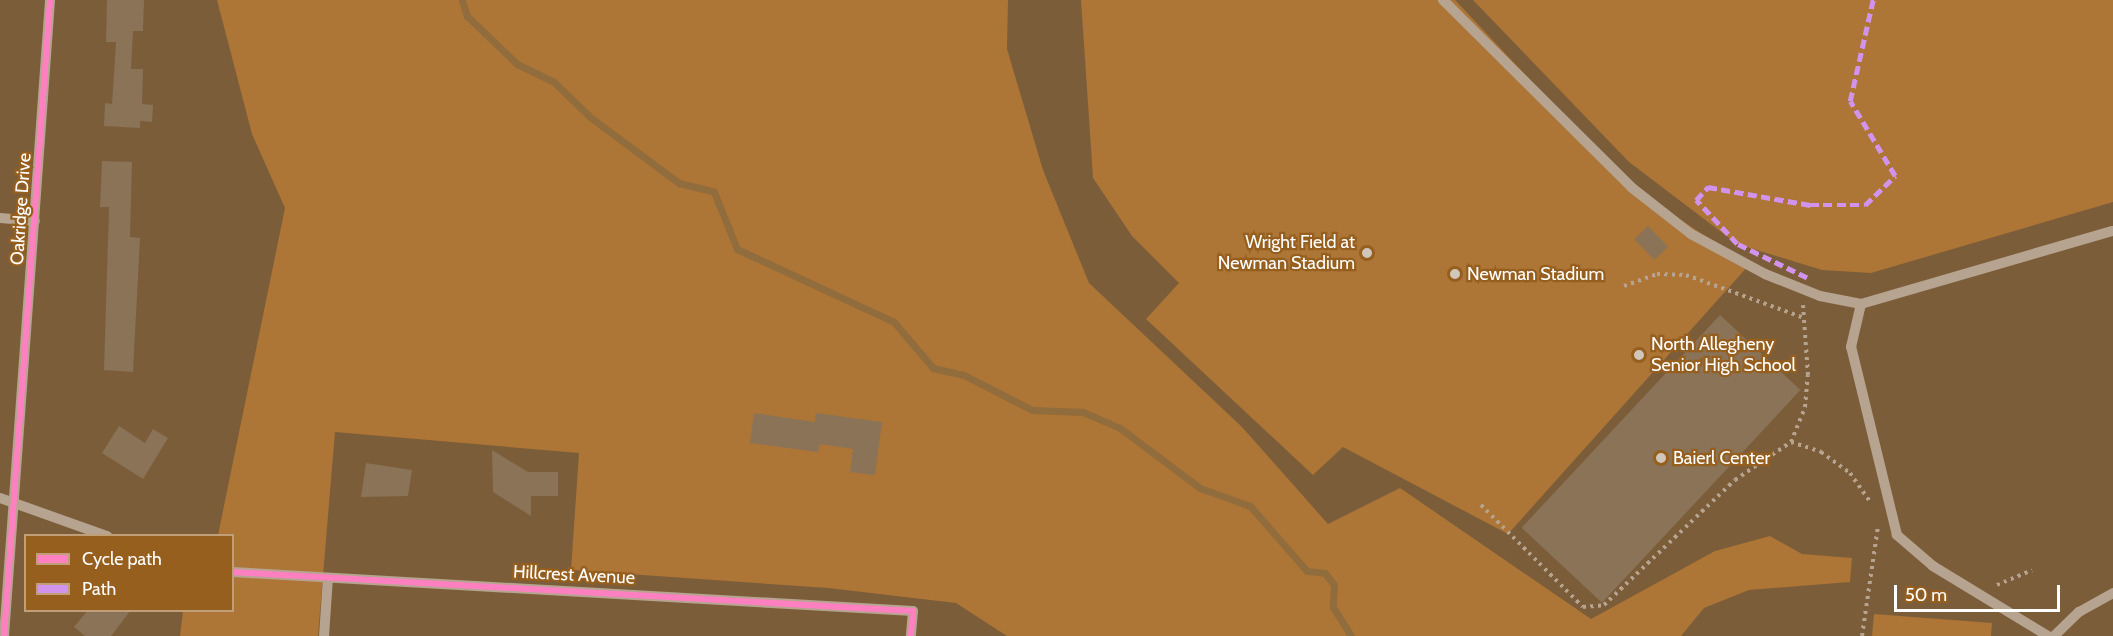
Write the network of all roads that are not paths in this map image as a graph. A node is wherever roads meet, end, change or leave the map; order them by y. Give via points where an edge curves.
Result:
1 (50, 0) edge
2 (1443, 0) edge
3 (0, 218) edge
4 (35, 221) junction
5 (2113, 231) edge
6 (1861, 304) junction
7 (0, 498) edge
8 (15, 499) junction
9 (102, 534) edge
10 (234, 572) edge
11 (328, 578) junction
12 (2113, 593) edge
13 (4, 636) edge
14 (324, 636) edge
15 (911, 636) edge
16 (2048, 636) edge
17 (2054, 636) edge

1 - 4 street, Oakridge Drive
2 - 6 street via 1640,194 1691,234 1802,289
3 - 4 street, Oakridge Drive
4 - 8 street, Oakridge Drive
5 - 6 street
6 - 16 street via 1851,347 1897,535 1933,566
7 - 8 street
8 - 9 street
8 - 13 street, Oakridge Drive
10 - 11 street, Hillcrest Avenue
11 - 14 street
11 - 15 street, Hillcrest Avenue via 913,610
12 - 17 street via 2079,612

